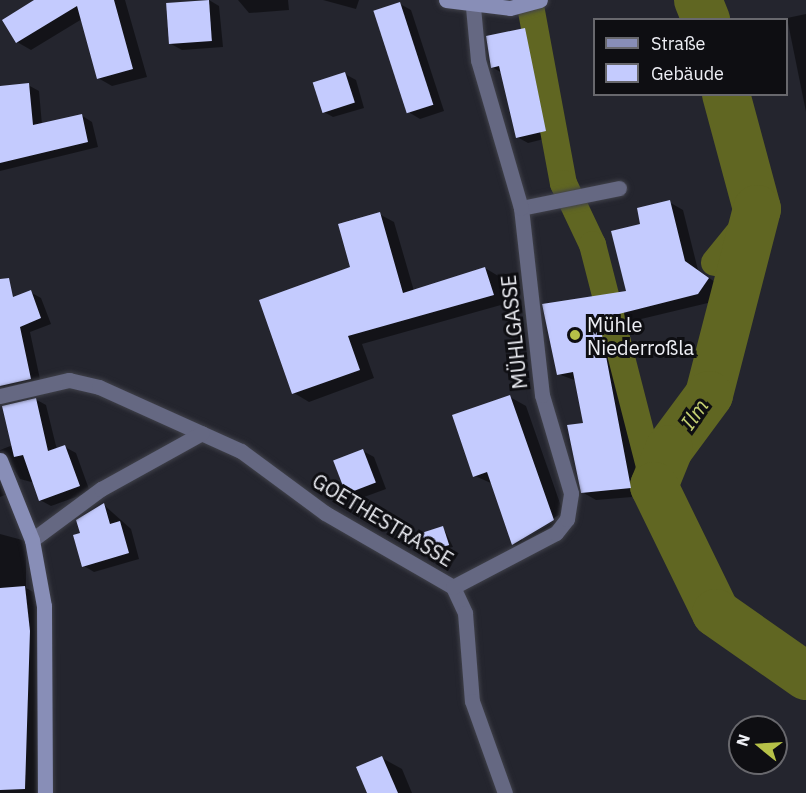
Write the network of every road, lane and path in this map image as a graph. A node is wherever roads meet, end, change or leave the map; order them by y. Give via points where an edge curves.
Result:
1 (446, 0) edge
2 (540, 0) edge
3 (473, 8) junction
4 (619, 188) dead end
5 (521, 208) junction
6 (0, 396) edge
7 (202, 433) junction
8 (0, 460) edge
9 (32, 540) junction
10 (453, 587) junction
11 (45, 793) edge
12 (505, 793) edge

1 - 3 main road
2 - 3 main road via 510,8
3 - 5 street, MÜHLGASSE via 478,60
4 - 5 street
5 - 10 street, MÜHLGASSE via 542,395 571,493 567,519 556,533
6 - 7 street, GOETHESTRASSE via 69,381 99,387
7 - 9 street via 101,489
7 - 10 street, GOETHESTRASSE via 241,451 325,513
8 - 9 main road
9 - 11 main road via 44,606
10 - 12 street, GOETHESTRASSE via 465,613 472,700

